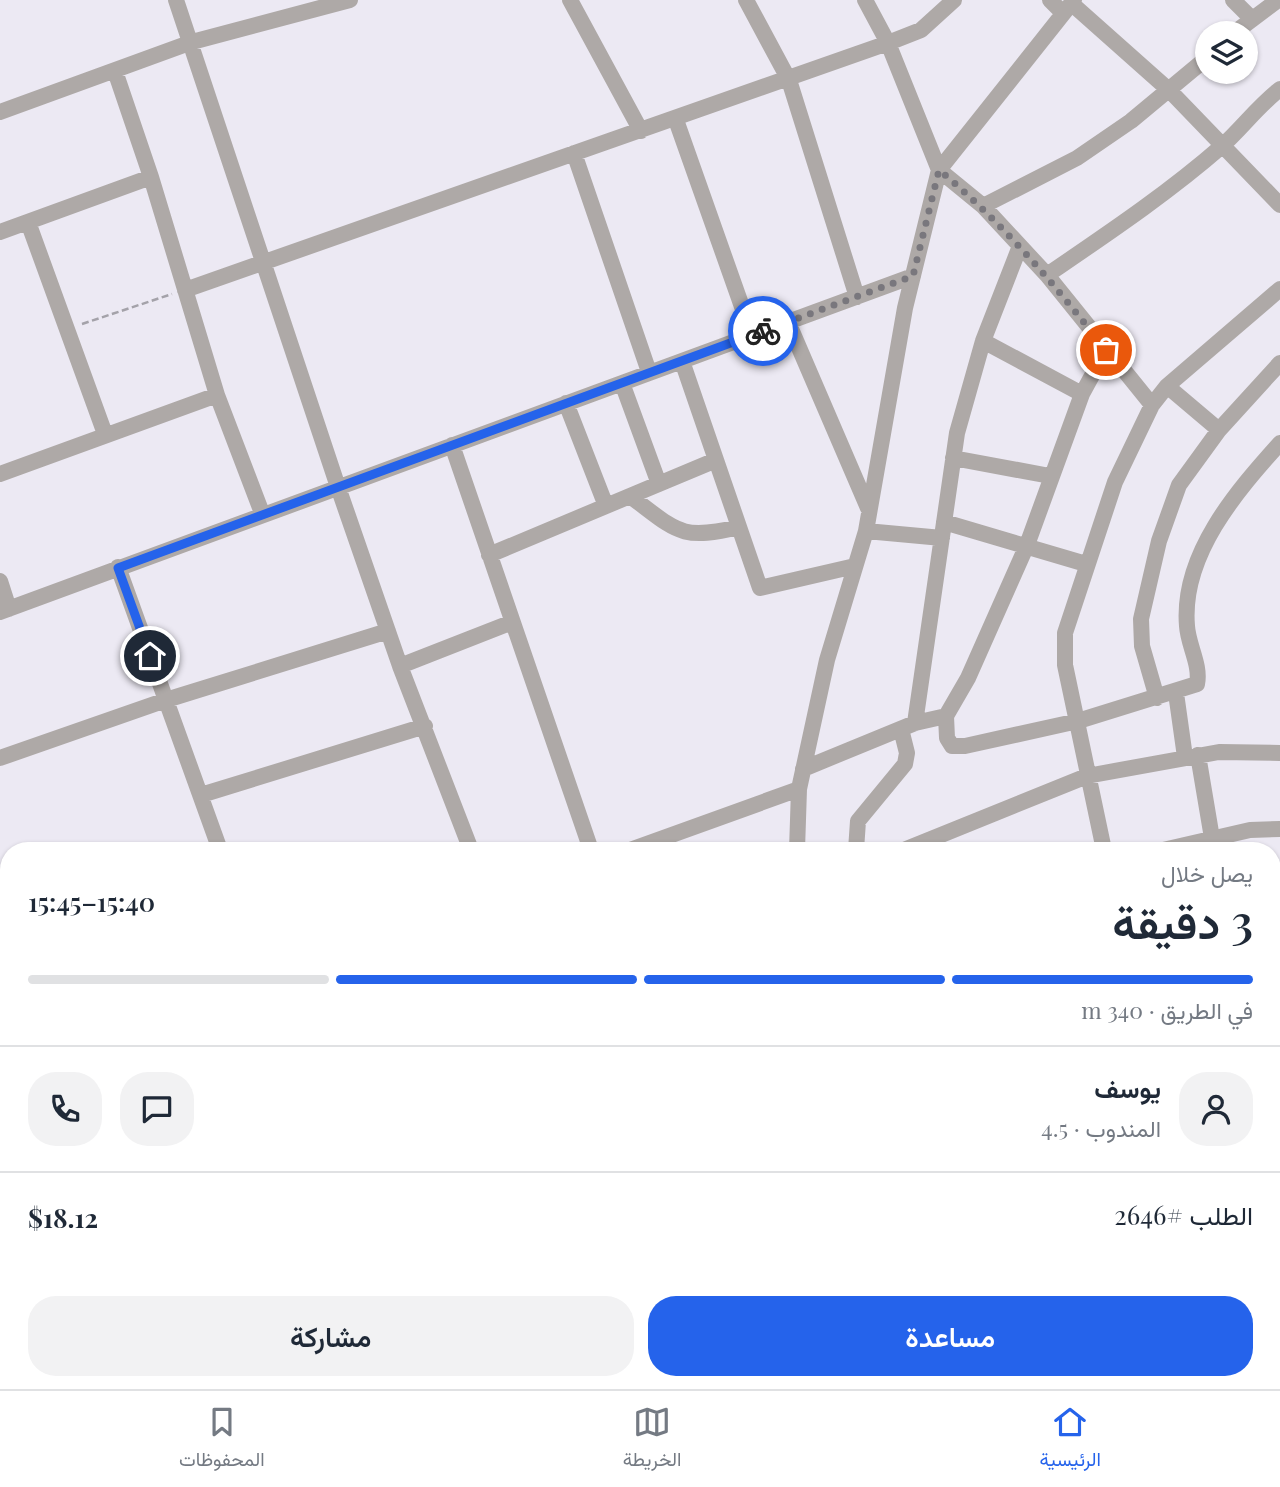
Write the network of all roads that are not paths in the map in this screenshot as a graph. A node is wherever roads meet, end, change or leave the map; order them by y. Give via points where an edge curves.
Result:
1 (176, 0) edge
2 (350, 0) edge
3 (570, 0) edge
4 (746, 0) edge
5 (865, 0) edge
6 (954, 0) edge
7 (1050, 0) edge
8 (1233, 0) edge
9 (1278, 0) edge
10 (1069, 5) edge
11 (1251, 18) junction
12 (1248, 21) edge
13 (192, 42) junction
14 (888, 43) junction
15 (1195, 69) edge
16 (115, 71) junction
17 (789, 80) junction
18 (1280, 89) edge
19 (1170, 91) junction
20 (0, 112) edge
21 (676, 120) junction
22 (641, 131) junction
23 (1224, 144) junction
24 (573, 153) junction
25 (939, 170) junction
26 (151, 177) junction
27 (1280, 205) edge
28 (983, 206) junction
29 (28, 222) junction
30 (0, 232) edge
31 (1020, 246) junction
32 (263, 262) junction
33 (1047, 275) junction
34 (913, 276) junction
35 (1280, 289) edge
36 (185, 290) junction
37 (857, 297) junction
38 (788, 322) junction
39 (752, 335) junction
40 (983, 341) junction
41 (1106, 350) junction
42 (682, 361) junction
43 (1280, 363) edge
44 (649, 372) junction
45 (622, 383) junction
46 (1167, 386) junction
47 (1082, 394) junction
48 (216, 395) junction
49 (566, 404) junction
50 (1152, 405) junction
51 (1219, 430) junction
52 (105, 434) junction
53 (1280, 443) edge
54 (452, 445) junction
55 (953, 458) junction
56 (716, 460) junction
57 (0, 474) edge
58 (1050, 476) junction
59 (659, 484) junction
60 (338, 487) junction
61 (630, 496) junction
62 (606, 506) junction
63 (868, 508) junction
64 (262, 513) junction
65 (739, 527) junction
66 (943, 530) junction
67 (866, 531) junction
68 (1027, 545) junction
69 (489, 555) junction
70 (1086, 564) junction
71 (855, 566) junction
72 (118, 568) junction
73 (0, 581) edge
74 (5, 610) edge
75 (510, 623) junction
76 (388, 631) junction
77 (400, 666) junction
78 (1176, 692) junction
79 (1157, 698) junction
80 (166, 700) junction
81 (946, 716) junction
82 (1077, 721) junction
83 (425, 726) junction
84 (908, 726) junction
85 (1280, 753) edge
86 (1192, 756) junction
87 (0, 758) edge
88 (803, 769) junction
89 (1087, 776) junction
90 (799, 789) junction
91 (201, 795) junction
92 (1280, 829) edge
93 (217, 842) edge
94 (468, 842) edge
95 (588, 842) edge
96 (652, 842) edge
97 (797, 842) edge
98 (857, 842) edge
99 (924, 842) edge
100 (1102, 842) edge
101 (1211, 842) edge
102 (1220, 842) edge

1 - 13 street
2 - 13 street
3 - 22 street
4 - 17 street
5 - 14 street
6 - 14 street via 921,30
7 - 10 street
8 - 11 street
9 - 11 street
10 - 19 street
10 - 25 street
11 - 12 street
13 - 16 street
13 - 32 street
14 - 17 street
14 - 25 street
15 - 19 street
16 - 20 street
16 - 26 street
17 - 21 street
17 - 37 street
18 - 23 street
19 - 23 street
19 - 28 street via 1077,158
21 - 22 street
21 - 39 street
22 - 24 street
23 - 27 street
23 - 33 street via 1138,214
24 - 32 street
24 - 44 street
25 - 28 street
25 - 34 street
26 - 29 street
26 - 36 street
28 - 31 street
29 - 30 street
29 - 52 street
31 - 33 street
31 - 40 street
32 - 36 street
32 - 60 street
33 - 41 street
34 - 37 street
34 - 63 street
35 - 46 street
36 - 48 street
37 - 38 street
38 - 39 street
38 - 63 street
39 - 42 street
40 - 47 street
40 - 55 street
41 - 47 street
41 - 50 street
42 - 44 street
42 - 56 street
43 - 51 street
44 - 45 street
45 - 49 street
45 - 59 street
46 - 50 street
46 - 51 street
47 - 58 street
48 - 52 street
48 - 64 street
49 - 54 street
49 - 62 street
50 - 70 street via 1115,482
51 - 79 street via 1180,485 1146,587 1142,646
52 - 57 street
53 - 78 street via 1213,528 1198,561 1187,626 1198,681 1192,688
54 - 60 street
54 - 69 street
55 - 58 street
55 - 66 street
56 - 59 street
56 - 65 street
58 - 68 street
59 - 61 street
60 - 64 street
60 - 76 street
61 - 62 street
61 - 65 street via 687,534
62 - 69 street
63 - 67 street
64 - 72 street
65 - 71 street via 760,588
66 - 67 street
66 - 68 street
66 - 84 street
67 - 71 street
68 - 70 street
68 - 81 street via 968,678
69 - 75 street
70 - 82 street via 1063,647
71 - 88 street via 827,660
72 - 74 street
72 - 80 street
73 - 74 street
75 - 77 street
75 - 95 street
76 - 77 street
76 - 80 street
77 - 83 street
78 - 79 street
78 - 86 street
79 - 82 street
80 - 87 street
80 - 91 street
81 - 82 street via 947,738 955,747
81 - 84 street
82 - 89 street
83 - 91 street
83 - 94 street
84 - 88 street
84 - 98 street via 905,764 858,821
85 - 86 street
86 - 89 street
86 - 101 street
88 - 90 street
89 - 99 street
89 - 100 street
90 - 96 street
90 - 97 street
91 - 93 street
92 - 102 street via 1250,830

